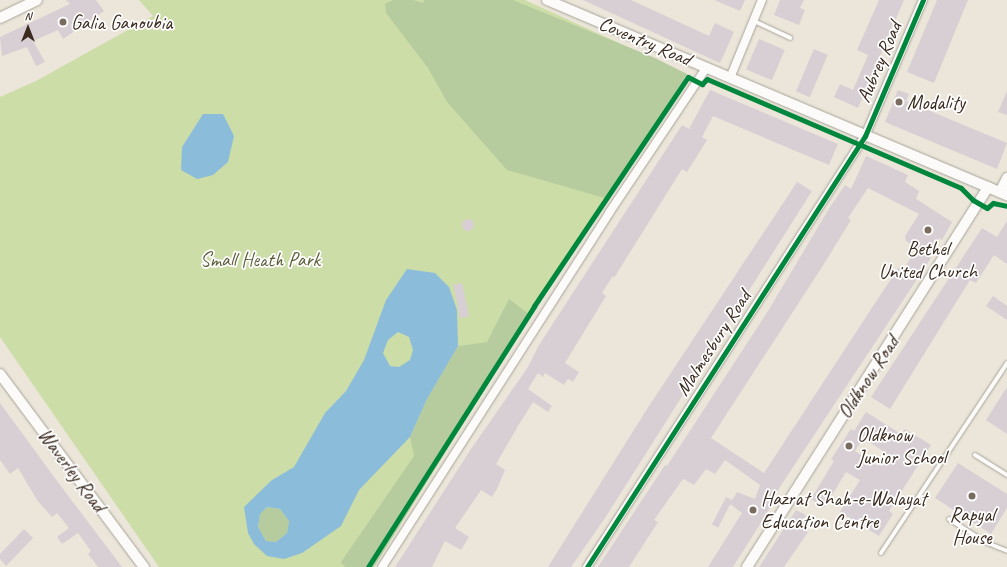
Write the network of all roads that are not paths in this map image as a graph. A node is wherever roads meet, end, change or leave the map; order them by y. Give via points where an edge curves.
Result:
1 (37, 0) edge
2 (547, 0) edge
3 (762, 0) edge
4 (923, 0) edge
5 (0, 18) edge
6 (754, 21) junction
7 (790, 38) dead end
8 (706, 68) junction
9 (730, 78) junction
10 (865, 136) junction
11 (1007, 178) edge
12 (988, 188) junction
13 (1004, 194) edge
14 (1007, 363) edge
15 (0, 374) edge
16 (975, 455) dead end
17 (1007, 475) edge
18 (949, 519) dead end
19 (1007, 551) edge
20 (881, 553) dead end
21 (144, 567) edge
22 (382, 567) edge
23 (587, 567) edge
24 (747, 567) edge

1 - 5 street
2 - 8 street, Coventry Road
3 - 6 street
4 - 10 street, Aubrey Road
6 - 7 lane
6 - 9 street
8 - 9 street, Coventry Road
8 - 22 street via 609,213
9 - 10 street, Coventry Road
10 - 12 street, Coventry Road
10 - 23 street, Malmesbury Road
11 - 13 street
12 - 13 street, Coventry Road
12 - 24 street, Oldknow Road
14 - 20 lane
15 - 21 street, Waverley Road
16 - 17 lane
18 - 19 lane via 985,542

